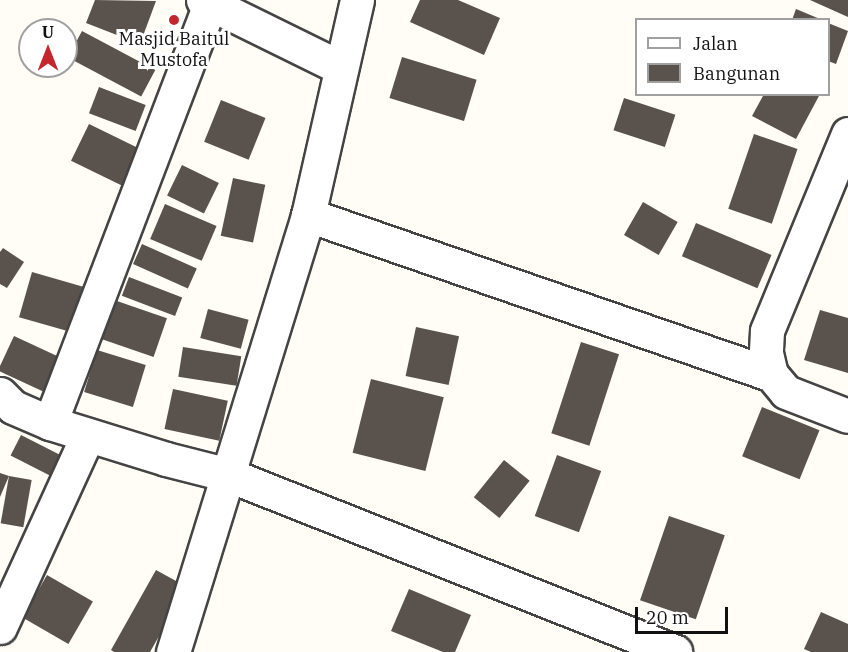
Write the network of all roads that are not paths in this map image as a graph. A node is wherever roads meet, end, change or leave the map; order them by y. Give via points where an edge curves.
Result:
1 (357, 0) edge
2 (207, 1) edge
3 (340, 68) junction
4 (848, 134) edge
5 (308, 214) junction
6 (771, 374) junction
7 (0, 394) edge
8 (848, 416) edge
9 (50, 423) junction
10 (88, 435) junction
11 (229, 475) junction
12 (0, 627) edge
13 (173, 652) edge
14 (675, 652) edge

1 - 3 street
2 - 3 street
2 - 9 street
3 - 5 street
4 - 6 street via 767,331 766,353
5 - 6 street
5 - 11 street
6 - 8 street via 786,392
7 - 9 street via 13,407
9 - 10 street
10 - 11 street
10 - 12 street
11 - 13 street
11 - 14 street

